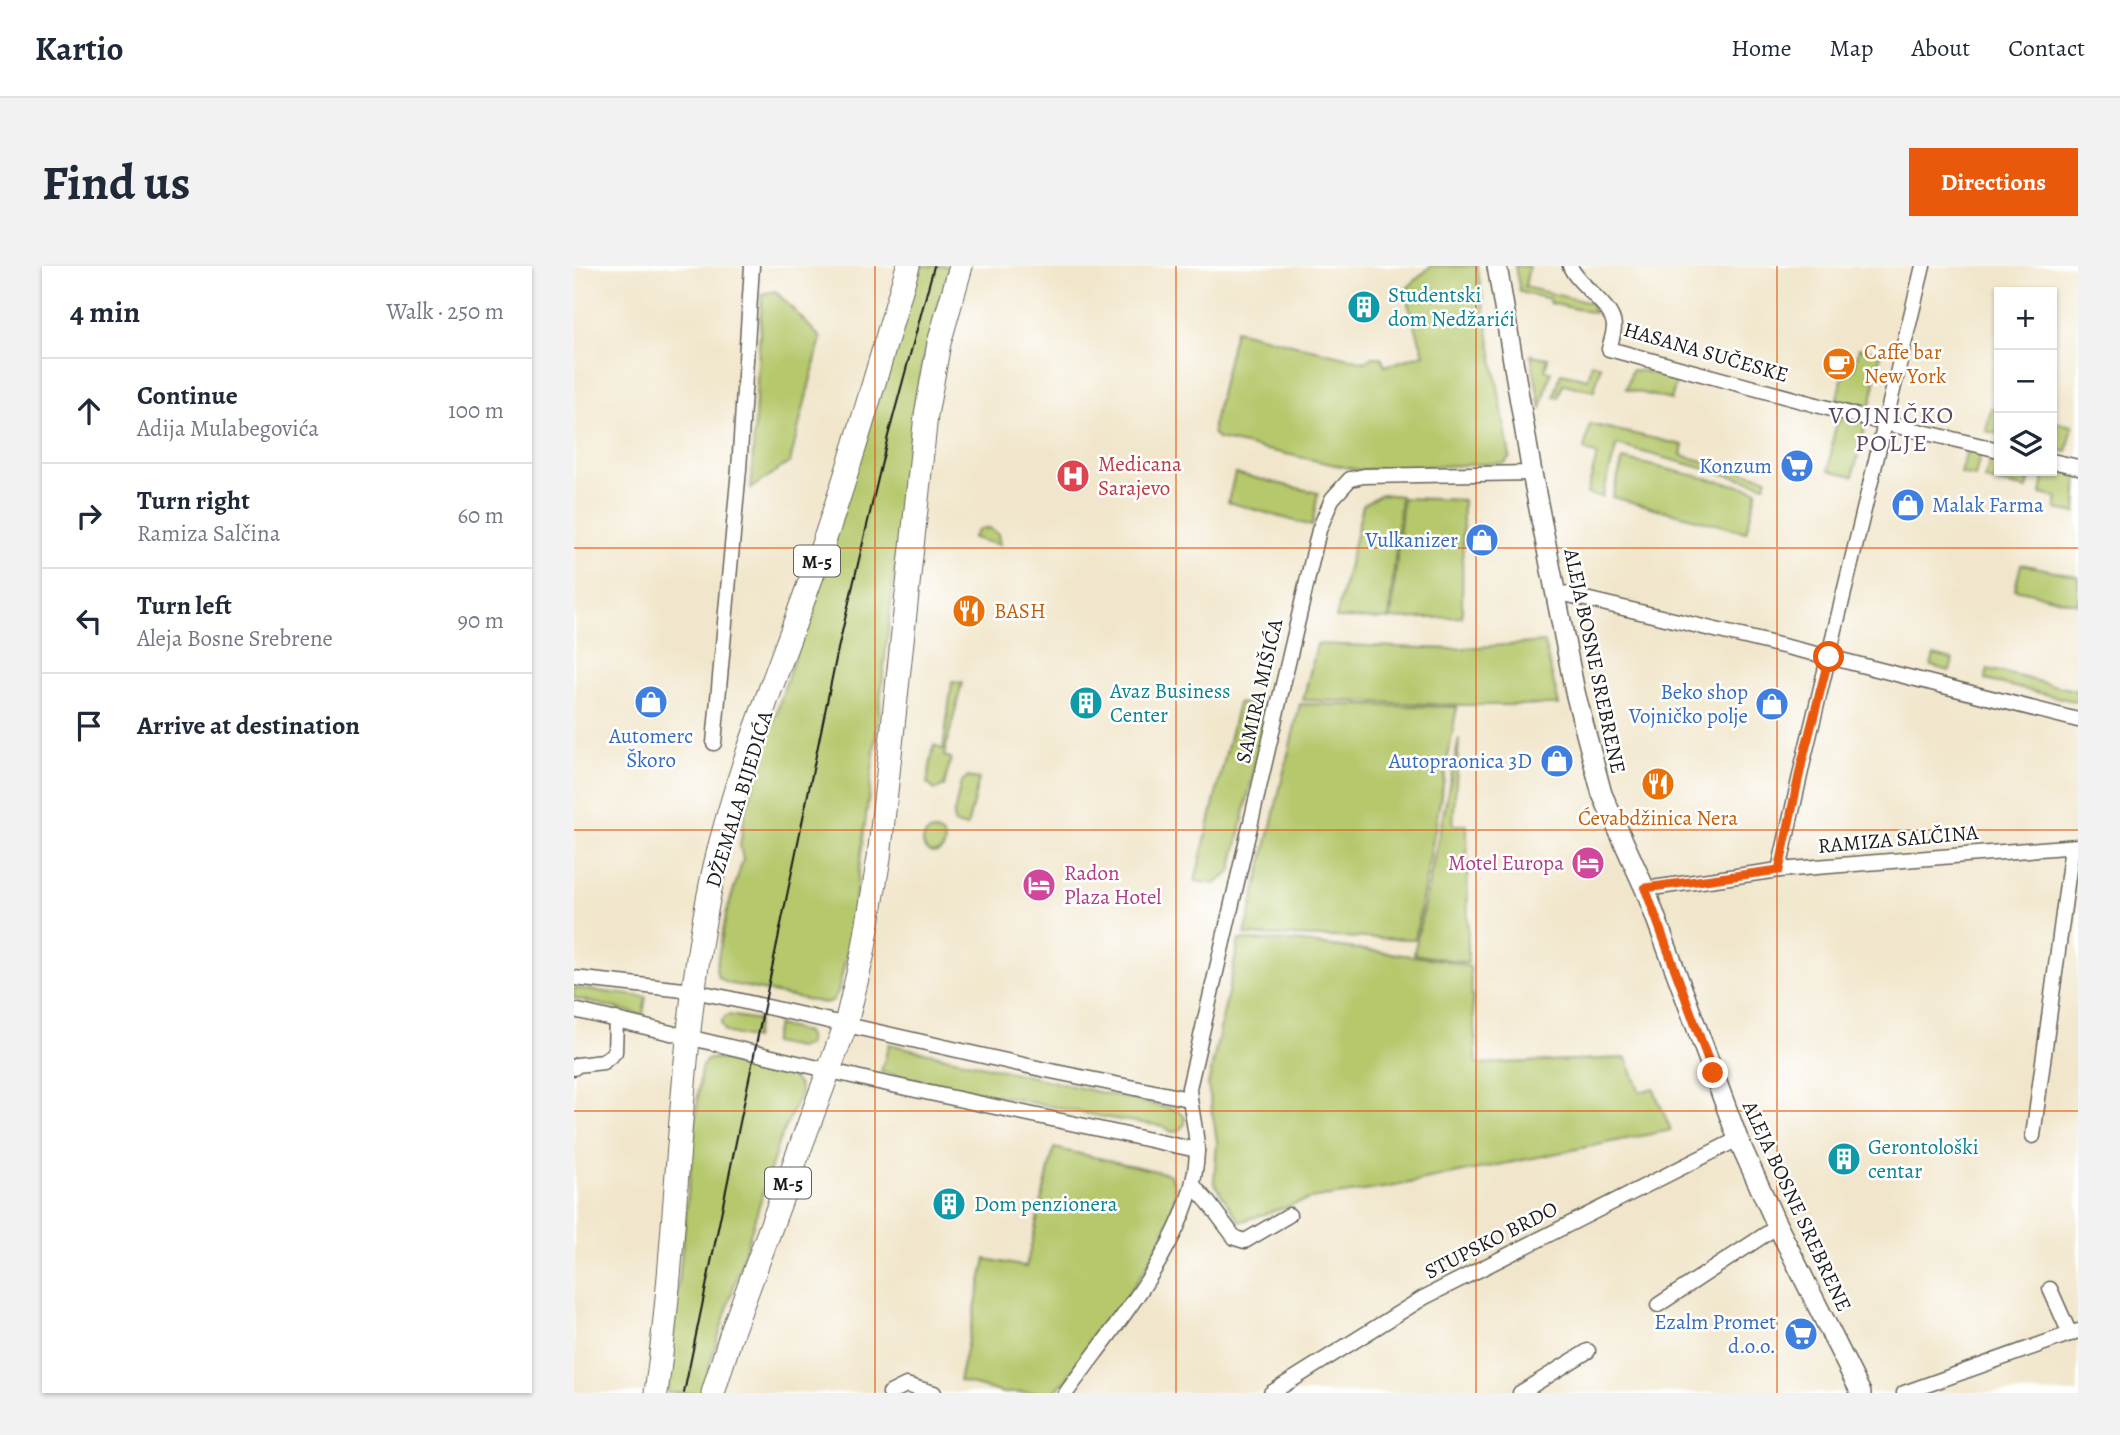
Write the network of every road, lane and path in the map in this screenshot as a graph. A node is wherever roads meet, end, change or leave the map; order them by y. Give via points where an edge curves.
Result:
1 (752, 266) edge
2 (908, 266) edge
3 (961, 266) edge
4 (1497, 266) edge
5 (1570, 266) edge
6 (1923, 266) edge
7 (1885, 423) junction
8 (1994, 449) edge
9 (2057, 462) edge
10 (2078, 467) edge
11 (1532, 473) junction
12 (1556, 592) junction
13 (1829, 657) junction
14 (2078, 720) edge
15 (714, 743) dead end
16 (2075, 846) edge
17 (1779, 870) junction
18 (1645, 888) junction
19 (574, 978) edge
20 (693, 991) junction
21 (574, 1010) edge
22 (616, 1019) junction
23 (846, 1024) junction
24 (689, 1038) junction
25 (574, 1068) edge
26 (830, 1070) junction
27 (1189, 1099) junction
28 (2033, 1136) dead end
29 (1738, 1139) junction
30 (1197, 1150) junction
31 (1193, 1185) junction
32 (1289, 1215) dead end
33 (1775, 1221) junction
34 (2050, 1289) dead end
35 (1658, 1305) dead end
36 (2074, 1333) edge
37 (1588, 1351) dead end
38 (1858, 1392) edge
39 (656, 1393) edge
40 (713, 1393) edge
41 (890, 1393) edge
42 (934, 1393) edge
43 (1066, 1393) edge
44 (1271, 1393) edge
45 (1520, 1393) edge
46 (1904, 1393) edge

1 - 15 street, DŽEMALA BIJEDIĆA
2 - 20 main road, DŽEMALA BIJEDIĆA / M-5 via 832,521 732,805 715,868
3 - 23 main road, M-5 via 939,343 926,415 879,859
4 - 11 street, ALEJA BOSNE SREBRENE
5 - 7 street, HASANA SUČESKE via 1609,313 1614,325 1609,349
6 - 7 street
7 - 8 street
7 - 13 street
9 - 10 street
11 - 12 street, ALEJA BOSNE SREBRENE
11 - 27 street, SAMIRA MIŠIĆA via 1364,476 1350,480 1332,499 1319,530 1291,643
12 - 13 street
12 - 18 street, ALEJA BOSNE SREBRENE via 1575,692 1602,794
13 - 14 street
13 - 17 street
16 - 17 street, RAMIZA SALČINA
16 - 28 street, RAMIZA SALČINA
17 - 18 street, RAMIZA SALČINA
18 - 29 street, ALEJA BOSNE SREBRENE
19 - 20 street
20 - 23 street
20 - 24 main road, DŽEMALA BIJEDIĆA / M-5
21 - 22 street
22 - 24 street
22 - 25 street via 615,1052 603,1062
23 - 26 main road, M-5
23 - 27 street
24 - 26 street
24 - 39 main road, DŽEMALA BIJEDIĆA / M-5
26 - 30 street
26 - 40 main road, M-5
27 - 30 street, SAMIRA MIŠIĆA
29 - 33 street, ALEJA BOSNE SREBRENE
29 - 44 street, STUPSKO BRDO via 1423,1298
30 - 31 street, SAMIRA MIŠIĆA
31 - 32 street via 1240,1241
31 - 43 street, SAMIRA MIŠIĆA via 1157,1268
33 - 35 street via 1775,1228
33 - 38 street, ALEJA BOSNE SREBRENE
34 - 36 street
36 - 46 street
37 - 45 street
41 - 42 street via 906,1385

